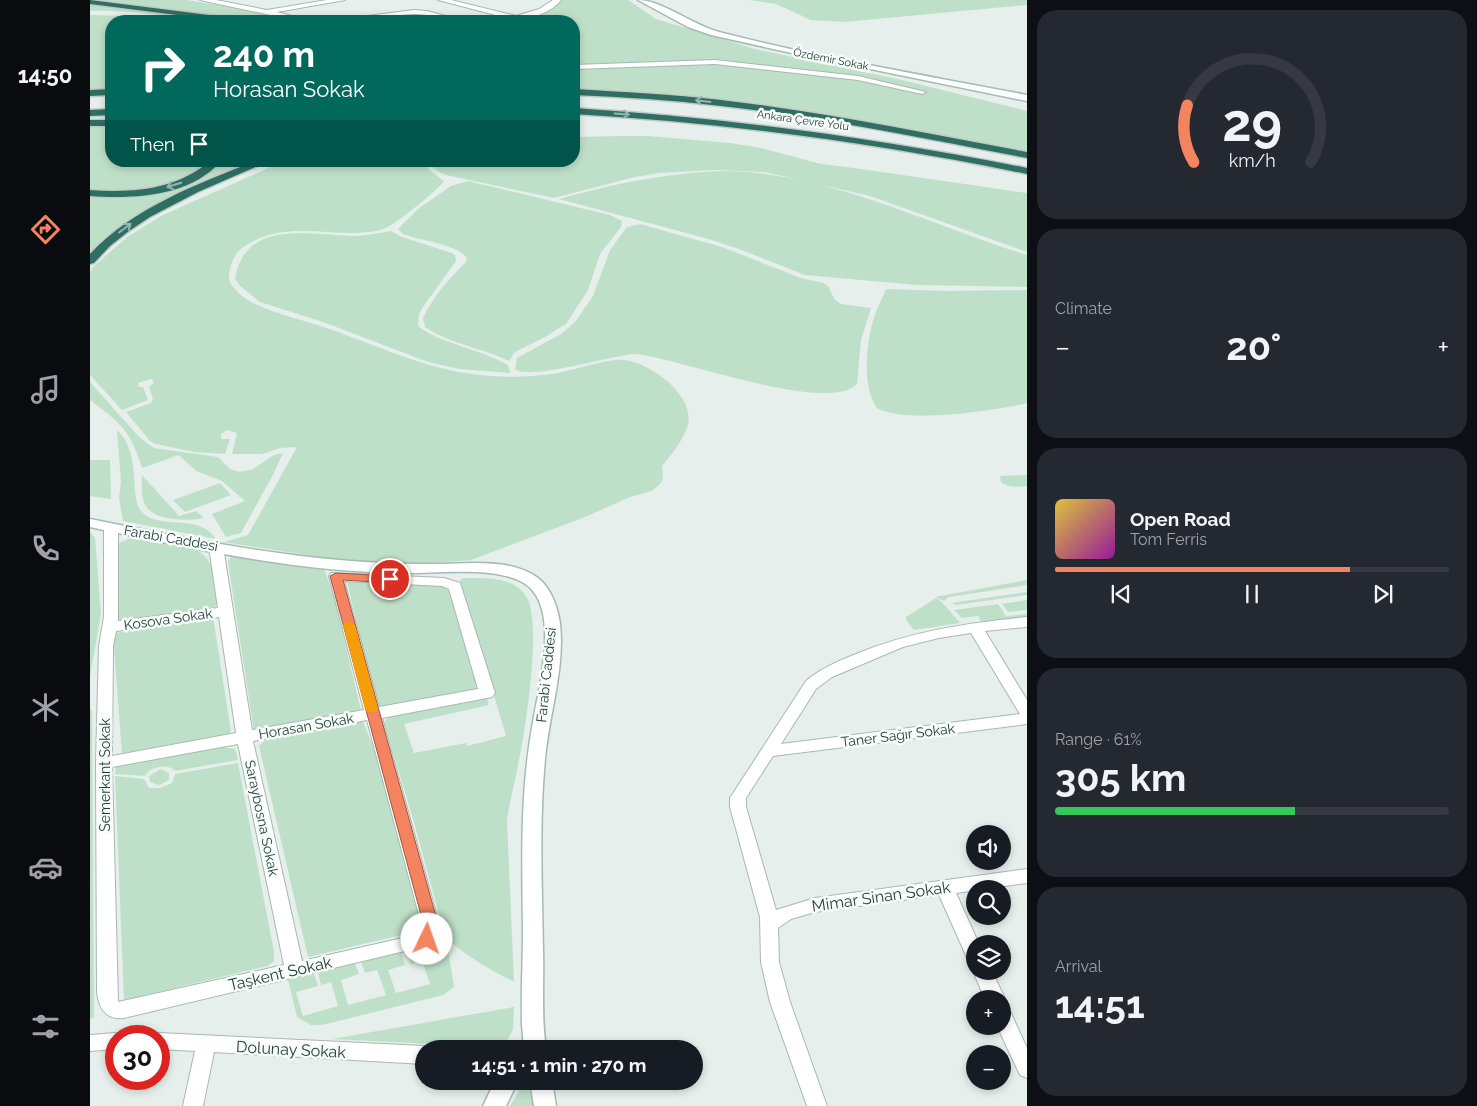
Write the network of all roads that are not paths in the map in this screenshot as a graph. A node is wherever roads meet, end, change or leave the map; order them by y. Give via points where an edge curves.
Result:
1 (206, 0) edge
2 (341, 0) edge
3 (442, 0) edge
4 (557, 0) edge
5 (642, 0) edge
6 (90, 2) edge
7 (268, 12) junction
8 (102, 13) dead end
9 (146, 15) edge
10 (193, 15) edge
11 (281, 15) edge
12 (391, 15) edge
13 (435, 15) edge
14 (504, 15) edge
15 (525, 15) edge
16 (580, 67) edge
17 (580, 91) edge
18 (105, 92) edge
19 (922, 92) dead end
20 (90, 93) edge
21 (1027, 98) edge
22 (580, 100) edge
23 (105, 101) edge
24 (90, 102) edge
25 (580, 111) edge
26 (105, 112) edge
27 (90, 113) edge
28 (580, 121) edge
29 (90, 122) edge
30 (105, 122) edge
31 (1027, 156) edge
32 (208, 167) edge
33 (251, 167) edge
34 (1027, 172) edge
35 (90, 194) edge
36 (90, 262) edge
37 (90, 523) edge
38 (111, 527) junction
39 (216, 547) junction
40 (225, 612) junction
41 (1027, 622) edge
42 (111, 627) junction
43 (975, 627) junction
44 (1027, 713) edge
45 (372, 714) junction
46 (1027, 719) edge
47 (244, 737) junction
48 (768, 750) junction
49 (104, 763) junction
50 (1027, 876) edge
51 (944, 888) junction
52 (770, 924) junction
53 (966, 936) edge
54 (295, 970) junction
55 (124, 1010) joint
56 (1011, 1034) edge
57 (533, 1040) edge
58 (105, 1042) edge
59 (170, 1042) edge
60 (90, 1043) edge
61 (206, 1045) junction
62 (415, 1055) edge
63 (1027, 1069) edge
64 (502, 1090) edge
65 (542, 1090) edge
66 (193, 1106) edge
67 (494, 1106) edge
68 (545, 1106) edge
69 (817, 1106) edge

1 - 7 street
2 - 7 street
3 - 14 street
4 - 15 street via 553,5
5 - 21 street, Özdemir Sokak via 714,33
6 - 10 highway
7 - 11 street
8 - 9 highway
12 - 13 street via 414,12
16 - 19 street via 724,62 858,78
31 -> 17 highway via 830,119 664,97
18 - 20 highway
22 - 31 highway, Ankara Çevre Yolu via 808,122
23 - 24 highway
25 -> 34 highway, Ankara Çevre Yolu via 818,134
26 - 27 highway
28 - 34 highway via 694,127 806,138
29 - 30 highway
32 -> 35 highway via 193,178 161,188 123,194
36 -> 33 highway via 108,241 147,214
37 - 38 street, Farabi Caddesi
38 - 39 street, Farabi Caddesi
38 - 42 street, Semerkant Sokak
39 - 40 street, Saraybosna Sokak
39 - 57 street, Farabi Caddesi via 365,567 494,570 522,577 541,590 552,625 531,826
40 - 42 street, Kosova Sokak
40 - 47 street, Saraybosna Sokak
41 - 43 street
42 - 49 street, Semerkant Sokak via 106,646
43 - 44 street
43 - 48 street via 890,644 830,672 811,685
45 - 45 street, Horasan Sokak via 336,576 444,582 455,586 487,693
45 - 47 street, Horasan Sokak
45 - 54 street, Taşkent Sokak via 432,931 427,939 420,941
46 - 48 street, Taner Sağır Sokak
47 - 49 street, Horasan Sokak
47 - 54 street, Saraybosna Sokak
48 - 52 street via 742,789 738,803
49 - 55 street, Semerkant Sokak via 108,1005 118,1011
50 - 51 street, Mimar Sinan Sokak
51 - 52 street, Mimar Sinan Sokak via 814,905 785,913
51 - 53 street
52 - 69 street via 770,953 776,987
54 - 55 street, Taşkent Sokak
56 - 63 street
58 - 60 street
59 - 61 street, Dolunay Sokak
61 - 62 street, Dolunay Sokak
61 - 66 street
64 - 67 street
65 - 68 street

